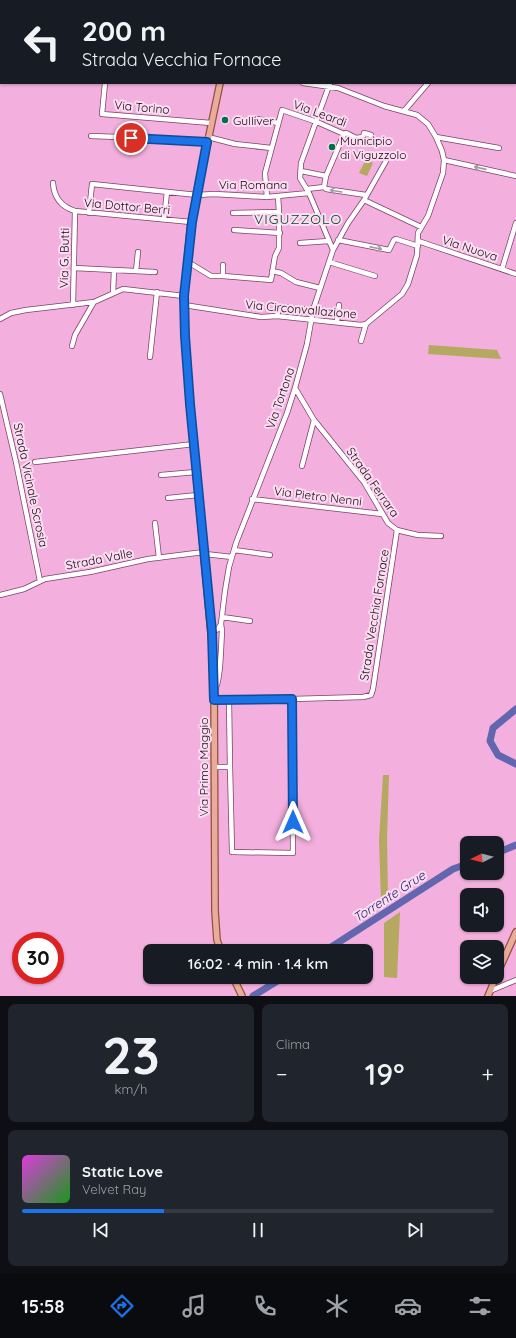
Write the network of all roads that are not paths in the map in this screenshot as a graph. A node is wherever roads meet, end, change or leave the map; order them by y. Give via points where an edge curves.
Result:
1 (105, 84) edge
2 (219, 84) edge
3 (311, 84) edge
4 (427, 84) edge
5 (330, 86) edge
6 (404, 111) junction
7 (257, 119) dead end
8 (317, 122) junction
9 (211, 123) junction
10 (278, 123) junction
11 (344, 134) junction
12 (371, 135) dead end
13 (91, 136) dead end
14 (436, 137) junction
15 (208, 140) junction
16 (271, 148) junction
17 (499, 148) dead end
18 (444, 160) junction
19 (386, 161) dead end
20 (300, 171) junction
21 (326, 176) junction
22 (516, 176) edge
23 (53, 183) dead end
24 (324, 187) junction
25 (308, 191) junction
26 (166, 192) junction
27 (196, 195) junction
28 (278, 196) junction
29 (267, 197) junction
30 (365, 198) junction
31 (75, 211) junction
32 (277, 212) junction
33 (89, 213) junction
34 (233, 213) dead end
35 (164, 219) junction
36 (192, 222) junction
37 (516, 223) edge
38 (421, 227) junction
39 (234, 230) dead end
40 (280, 233) junction
41 (338, 240) junction
42 (329, 241) junction
43 (300, 243) dead end
44 (418, 243) junction
45 (333, 250) junction
46 (138, 252) dead end
47 (188, 262) junction
48 (329, 262) junction
49 (223, 265) dead end
50 (74, 268) junction
51 (502, 269) junction
52 (114, 270) junction
53 (136, 271) junction
54 (272, 271) junction
55 (155, 272) dead end
56 (516, 274) edge
57 (223, 276) junction
58 (375, 276) dead end
59 (320, 288) junction
60 (157, 292) junction
61 (113, 293) junction
62 (184, 296) junction
63 (94, 302) junction
64 (73, 305) junction
65 (184, 305) junction
66 (339, 306) dead end
67 (313, 310) junction
68 (278, 316) junction
69 (0, 319) edge
70 (312, 319) junction
71 (337, 322) junction
72 (366, 324) junction
73 (361, 341) dead end
74 (72, 346) dead end
75 (150, 357) dead end
76 (295, 388) junction
77 (0, 394) edge
78 (314, 420) junction
79 (194, 444) junction
80 (35, 462) dead end
81 (302, 466) dead end
82 (196, 472) junction
83 (160, 476) dead end
84 (198, 495) junction
85 (168, 498) dead end
86 (252, 499) junction
87 (382, 514) junction
88 (156, 523) dead end
89 (397, 530) junction
90 (441, 536) dead end
91 (234, 550) junction
92 (204, 553) junction
93 (270, 555) dead end
94 (232, 557) junction
95 (158, 558) junction
96 (40, 581) junction
97 (0, 595) edge
98 (222, 617) junction
99 (250, 621) dead end
100 (221, 624) junction
101 (212, 632) junction
102 (214, 691) junction
103 (292, 699) junction
104 (214, 700) junction
105 (229, 700) junction
106 (230, 767) junction
107 (215, 768) junction
108 (516, 932) edge
109 (218, 944) edge
110 (504, 958) edge
111 (516, 980) edge
112 (236, 984) edge
113 (489, 993) edge
114 (241, 995) edge

1 - 9 street, Via Torino via 102,114
2 - 9 main road, Via Primo Maggio
3 - 5 street, Via Circonvallazione
4 - 6 street
5 - 6 street, Via Circonvallazione
5 - 8 street
6 - 14 street, Via Circonvallazione via 417,115 428,124
7 - 10 street
8 - 10 street, Via Leardi via 282,110
8 - 11 street, Via Leardi
8 - 20 street via 310,136
9 - 15 main road, Via Primo Maggio
10 - 16 street
11 - 12 street, Via Leardi via 356,138 363,138 364,133
11 - 21 street
13 - 15 street
14 - 17 street
14 - 18 street, Via Circonvallazione
15 - 16 street
15 - 27 main road, Via Primo Maggio
16 - 29 street via 265,173
22 -> 18 street
18 - 38 street, Via Circonvallazione via 443,173 428,216
19 - 30 street, Via Tortona
20 - 21 street
20 - 25 street via 300,178
21 - 24 street
23 - 31 street, Via Dottor Berri via 58,199 68,209
24 - 25 street, Via Romana
30 -> 24 street
25 - 28 street, Via Romana
25 - 42 street
26 - 27 street, Via Romana
26 - 33 street, Via Romana via 92,184
26 - 35 street
27 - 29 street, Via Romana
27 - 36 main road, Via Primo Maggio
28 - 29 street, Via Romana
28 - 32 street
30 - 38 street
30 - 41 street, Via Tortona
31 - 33 street, Via Dottor Berri
31 - 50 street, Via G. Butti
32 - 34 street
32 - 40 street
33 - 35 street, Via Dottor Berri
35 - 36 street, Via Dottor Berri
36 - 47 main road, Via Primo Maggio
37 - 51 street
38 - 44 street, Via Circonvallazione
39 - 40 street
40 - 54 street via 279,248
41 -> 44 street, Via Nuova via 390,250 396,239
41 - 45 street, Via Tortona
42 - 43 street
42 - 45 street
44 - 51 street, Via Nuova
44 - 72 street, Via Circonvallazione via 415,266 402,294
45 - 48 street, Via Tortona
46 - 53 street
47 - 57 street via 211,276
47 - 62 main road, Via Primo Maggio
48 - 58 street
48 - 59 street, Via Tortona
49 - 57 street
50 - 52 street
50 - 64 street, Via G. Butti
51 - 56 street, Via Nuova
52 - 53 street
52 - 61 street
53 - 55 street
54 - 57 street via 271,280
54 - 59 street via 296,282
59 - 67 street, Via Tortona
60 - 61 street via 123,290
60 - 62 street
60 - 75 street
61 - 63 street
62 - 65 main road, Via Primo Maggio
63 - 64 street
63 - 74 street via 75,335
64 - 69 street via 26,310 11,313
65 - 68 street, Via Circonvallazione via 261,317
65 - 79 main road, Via Primo Maggio
66 - 71 street
67 - 68 street via 279,307
67 - 70 street, Via Tortona
68 - 70 street, Via Circonvallazione
70 - 71 street, Via Circonvallazione
70 - 76 street, Via Tortona
71 - 72 street, Via Circonvallazione
72 - 73 street
76 - 78 street, Strada Ferrara
76 - 86 street, Via Tortona
77 - 96 street, Strada Vicinale Scrosia
78 - 81 street
78 - 87 street, Strada Ferrara via 364,482
79 - 80 street
79 - 82 main road, Via Primo Maggio
82 - 83 street
82 - 84 main road, Via Primo Maggio
84 - 85 street
84 - 92 main road, Via Primo Maggio
86 - 87 street, Via Pietro Nenni
86 - 91 street, Via Tortona
87 - 89 street, Strada Ferrara
88 - 95 street
89 - 90 street, Strada Ferrara via 418,535
89 - 103 street, Strada Vecchia Fornace via 371,695
91 - 93 street
91 - 94 street, Via Tortona
92 - 94 street, Strada Valle
92 - 95 street, Strada Valle
92 - 101 main road, Via Primo Maggio
94 - 98 street, Via Tortona
95 - 96 street, Strada Valle
96 - 97 street, Strada Valle via 24,589
98 - 99 street
98 - 100 street, Via Tortona
100 - 101 street
100 - 102 street, Via Tortona via 219,676
101 - 102 main road, Via Primo Maggio
102 - 104 main road, Via Primo Maggio
103 - 105 street, Strada Vecchia Fornace
103 - 106 street via 293,853 232,852
104 - 105 street, Strada Vecchia Fornace
104 - 107 main road, Via Primo Maggio
105 - 106 street
106 - 107 street
107 - 109 main road, Via Primo Maggio via 215,911
108 - 110 main road
111 - 113 street
112 - 114 main road

